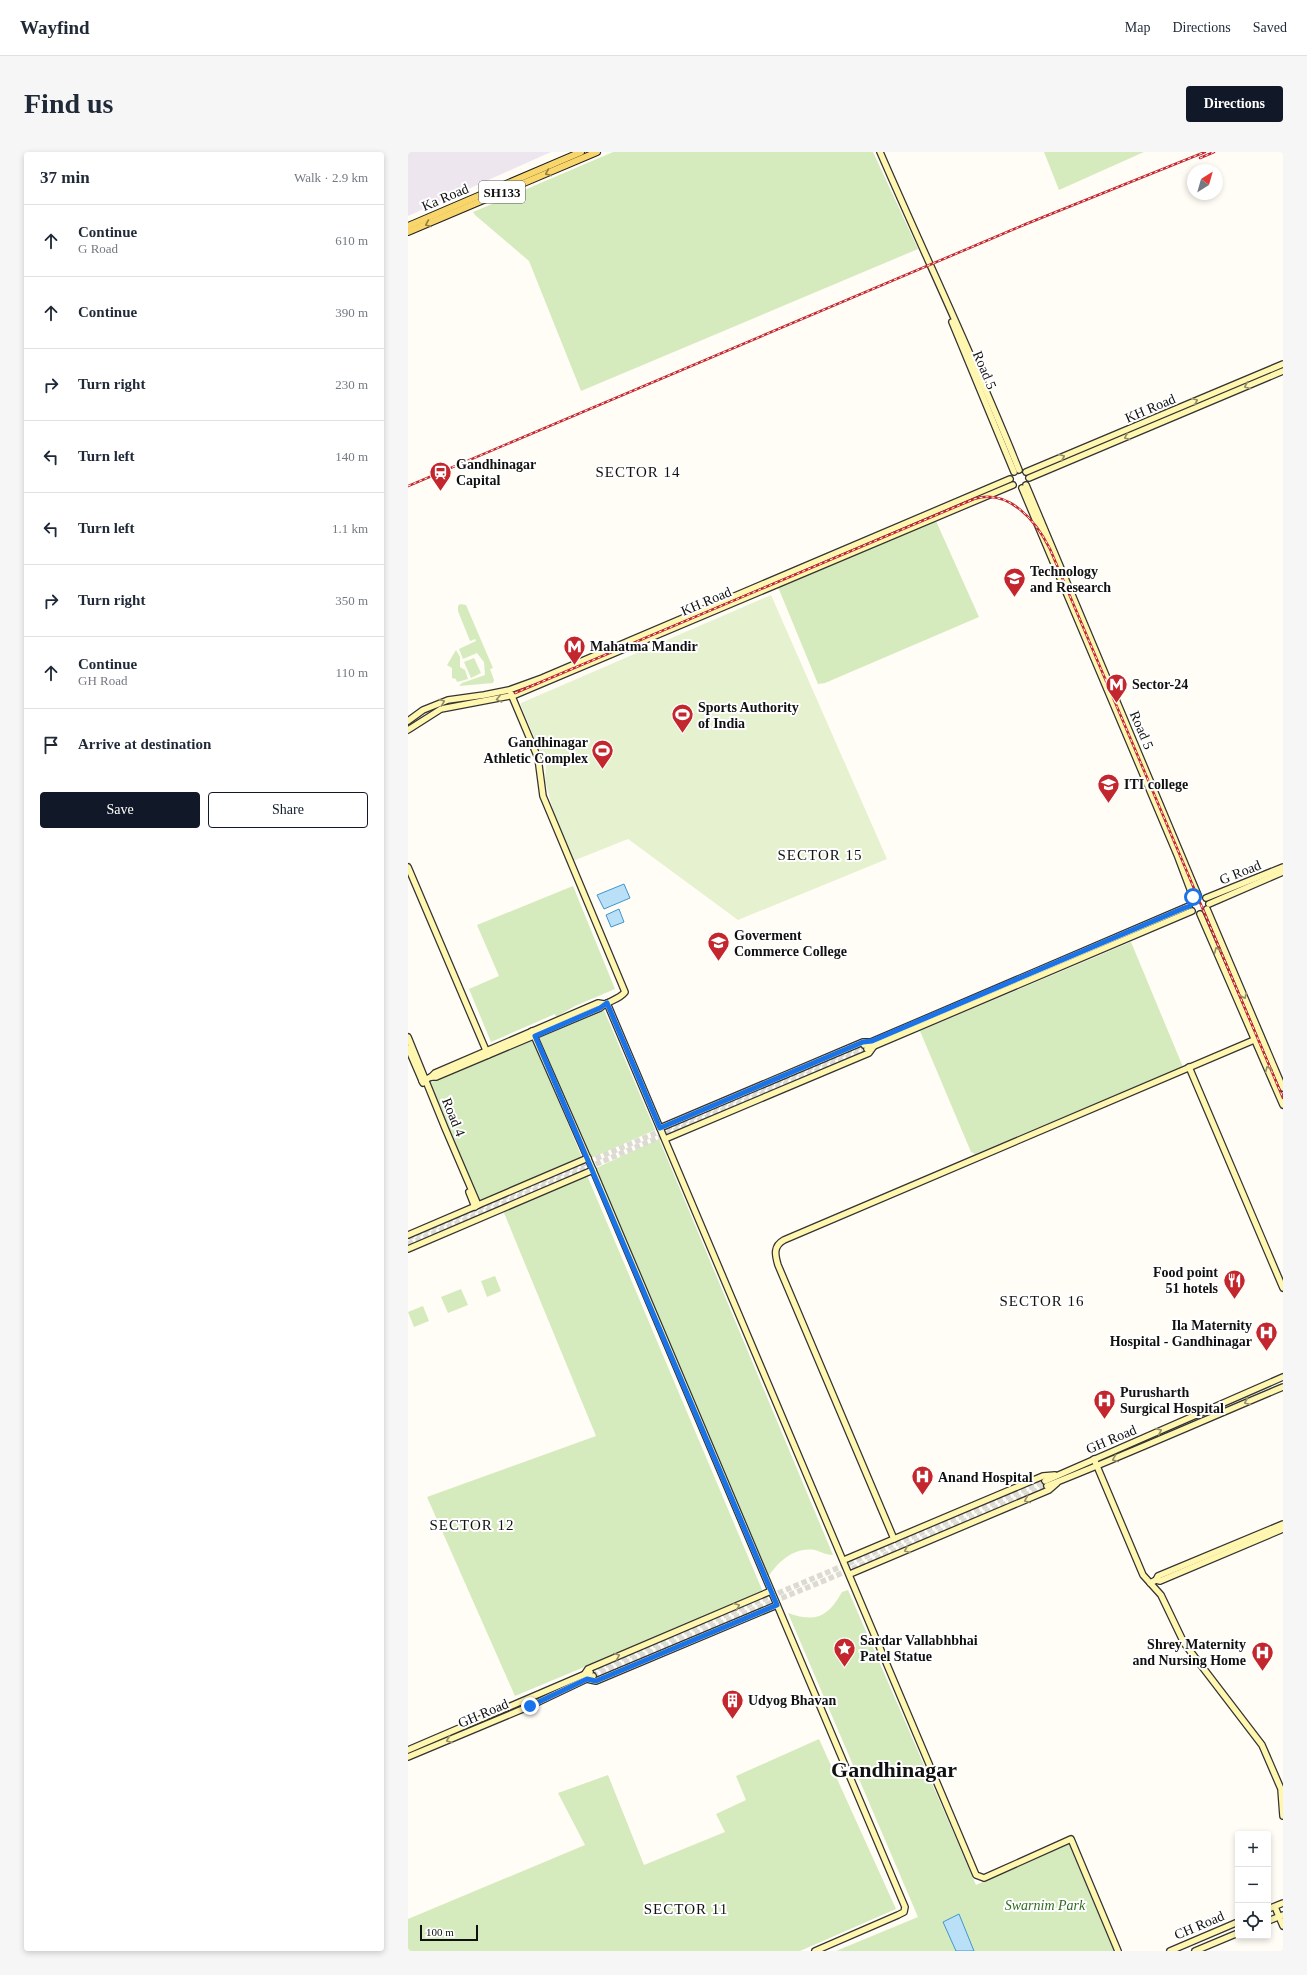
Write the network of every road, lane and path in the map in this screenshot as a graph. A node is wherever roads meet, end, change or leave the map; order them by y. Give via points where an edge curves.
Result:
1 (581, 152) edge
2 (597, 152) edge
3 (880, 152) edge
4 (884, 152) edge
5 (562, 163) junction
6 (408, 226) edge
7 (408, 232) edge
8 (924, 252) junction
9 (1283, 364) edge
10 (1283, 371) edge
11 (1016, 471) junction
12 (1027, 475) junction
13 (1010, 479) junction
14 (1013, 485) junction
15 (1024, 487) junction
16 (509, 690) junction
17 (512, 696) junction
18 (408, 721) edge
19 (408, 730) edge
20 (408, 867) edge
21 (1283, 867) edge
22 (1283, 872) edge
23 (1195, 896) junction
24 (1207, 904) junction
25 (1191, 908) junction
26 (1200, 914) junction
27 (606, 1003) junction
28 (534, 1033) junction
29 (408, 1037) edge
30 (1262, 1037) junction
31 (1255, 1039) junction
32 (873, 1044) junction
33 (866, 1047) tunnel mouth
34 (408, 1048) edge
35 (488, 1053) junction
36 (1189, 1067) junction
37 (426, 1079) junction
38 (1283, 1088) edge
39 (1283, 1105) edge
40 (660, 1128) junction
41 (665, 1139) junction
42 (588, 1158) junction
43 (593, 1170) junction
44 (477, 1206) junction
45 (408, 1236) edge
46 (408, 1249) edge
47 (1283, 1288) edge
48 (1283, 1377) edge
49 (1283, 1387) edge
50 (1094, 1459) junction
51 (1097, 1466) junction
52 (1060, 1478) junction
53 (1046, 1483) tunnel mouth
54 (1283, 1524) edge
55 (1283, 1529) edge
56 (894, 1540) junction
57 (844, 1560) junction
58 (850, 1574) junction
59 (1153, 1581) junction
60 (771, 1591) junction
61 (777, 1605) junction
62 (592, 1674) tunnel mouth
63 (586, 1677) junction
64 (408, 1750) edge
65 (408, 1757) edge
66 (1283, 1816) edge
67 (1283, 1903) edge
68 (1275, 1907) junction
69 (1271, 1909) edge
70 (1281, 1915) edge
71 (1271, 1919) edge
72 (1235, 1923) edge
73 (1283, 1926) edge
74 (1235, 1934) edge
75 (815, 1951) edge
76 (1118, 1951) edge
77 (1170, 1951) edge
78 (1195, 1951) edge

1 - 5 main road, Ka Road / SH133
2 - 5 main road, Ka Road / SH133
3 - 8 street, Road 5
4 - 8 street, Road 5
5 - 6 main road, Ka Road / SH133
5 -> 7 main road, Ka Road / SH133
8 - 11 street, Road 5
12 -> 9 street, KH Road
10 -> 12 street, KH Road
11 - 12 street
11 - 13 street
12 - 15 street
13 - 14 street
13 - 16 street, KH Road
14 - 15 street
14 - 17 street, KH Road
15 - 23 street, Road 5
16 - 17 street
18 -> 16 street, KH Road via 423,710 448,700
17 -> 19 street, KH Road via 441,709
17 - 27 street via 538,758 543,796 625,989 622,996
20 - 35 street
21 - 24 street, G Road
22 - 24 street, G Road
23 - 24 street
23 - 25 street
24 - 26 street
24 -> 30 street
25 - 26 street
25 - 32 street
31 -> 26 street
27 - 28 street via 600,1008
27 - 40 street
28 - 35 street
28 - 42 street
29 - 37 street, Road 4
30 - 31 street
30 - 38 street
31 - 36 street
39 -> 31 street
32 - 33 street
32 - 40 street via 863,1042
32 - 41 street via 869,1053
34 - 37 street, Road 4
35 - 37 street via 436,1077
36 - 47 street
36 - 56 street via 780,1242 777,1246 775,1253 778,1265
37 - 44 street, Road 4
40 - 41 street
41 - 57 street
42 - 43 street
42 - 44 street
43 - 46 street
43 - 60 street
44 - 45 street
50 -> 48 street, GH Road
49 -> 51 street, GH Road
50 - 51 street
50 - 52 street, GH Road
51 - 52 street, GH Road
51 - 59 street via 1140,1569 1146,1579
52 - 53 street
52 - 56 street via 1042,1476
52 -> 58 street via 1049,1490
54 - 59 street via 1158,1576
55 - 59 street
56 - 57 street
57 - 58 street
58 - 76 street via 976,1875 984,1878 1071,1839
59 - 66 street via 1184,1643 1262,1746 1281,1790
60 - 61 street
63 -> 60 street via 588,1669
61 - 63 street via 596,1681
61 - 75 street via 905,1907 904,1912 898,1915
62 - 63 street
63 - 64 street, GH Road
63 -> 65 street, GH Road via 530,1706
67 - 68 street
68 - 69 street
68 - 70 street
70 - 71 street
70 - 73 street
72 - 77 street, CH Road
74 - 78 street, CH Road

